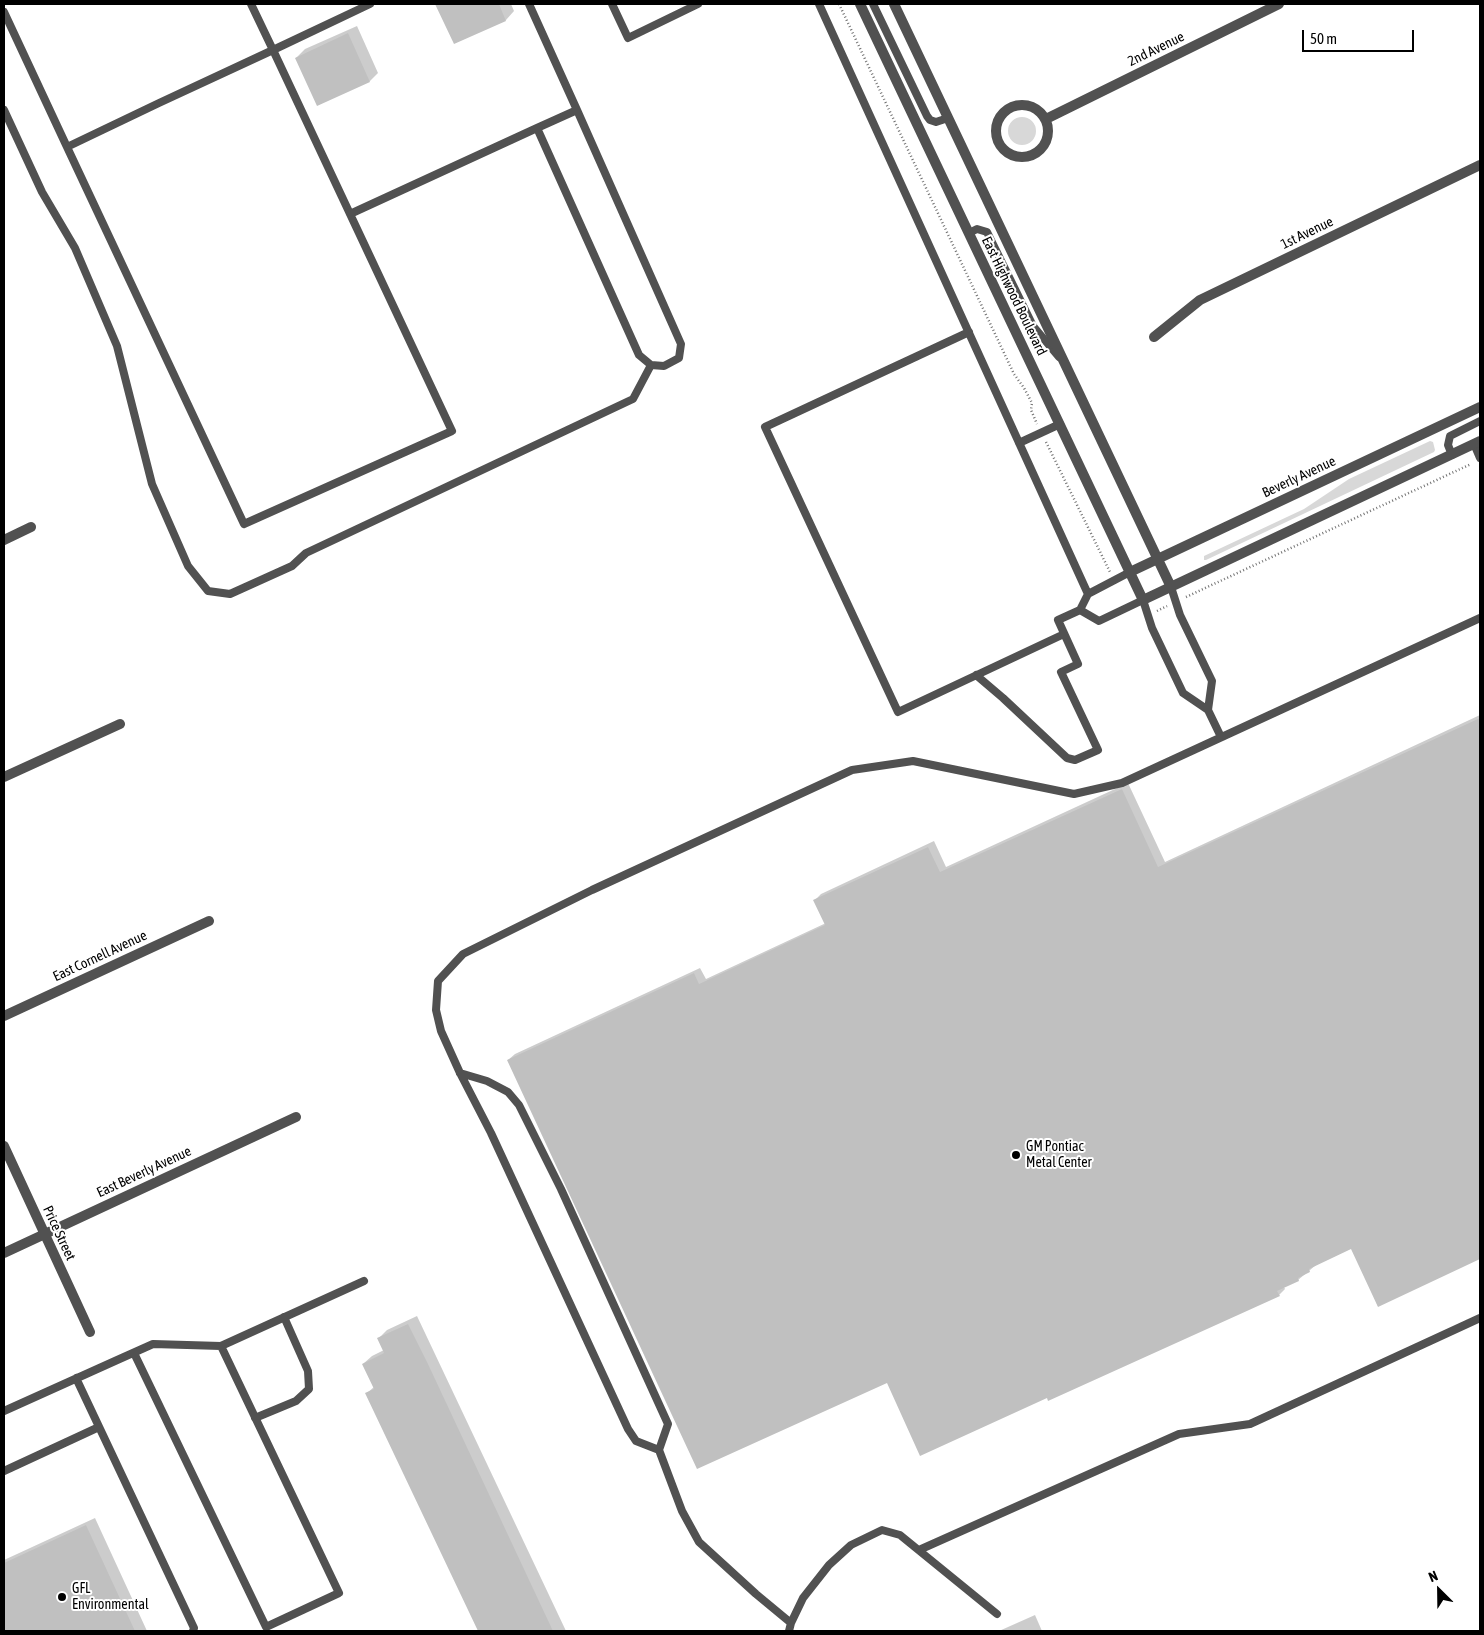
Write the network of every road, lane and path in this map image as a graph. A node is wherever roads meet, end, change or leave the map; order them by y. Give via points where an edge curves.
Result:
1 (252, 4) edge
2 (370, 4) edge
3 (529, 4) edge
4 (612, 4) edge
5 (698, 4) edge
6 (819, 4) edge
7 (839, 4) edge
8 (860, 4) edge
9 (874, 4) edge
10 (894, 4) edge
11 (1279, 4) edge
12 (4, 12) edge
13 (273, 50) junction
14 (4, 110) edge
15 (576, 110) junction
16 (948, 118) junction
17 (1046, 119) junction
18 (537, 128) junction
19 (67, 147) junction
20 (1480, 165) edge
21 (350, 214) junction
22 (969, 233) junction
23 (969, 332) junction
24 (1154, 337) dead end
25 (651, 365) junction
26 (1066, 367) junction
27 (1480, 407) edge
28 (1480, 421) edge
29 (1060, 424) junction
30 (1042, 432) junction
31 (1019, 443) junction
32 (1477, 443) edge
33 (1452, 455) junction
34 (1480, 458) edge
35 (1471, 464) dead end
36 (31, 527) dead end
37 (4, 540) edge
38 (1158, 559) junction
39 (1130, 572) junction
40 (1114, 580) junction
41 (1171, 587) junction
42 (1088, 594) junction
43 (1143, 600) junction
44 (1176, 602) junction
45 (1080, 610) junction
46 (1148, 616) junction
47 (1480, 618) edge
48 (1064, 634) junction
49 (976, 675) junction
50 (1208, 710) junction
51 (120, 724) dead end
52 (1221, 737) junction
53 (4, 778) edge
54 (209, 921) dead end
55 (4, 1016) edge
56 (460, 1073) junction
57 (296, 1117) dead end
58 (4, 1146) edge
59 (44, 1234) junction
60 (4, 1253) edge
61 (364, 1280) dead end
62 (284, 1317) junction
63 (1480, 1318) edge
64 (90, 1332) dead end
65 (221, 1346) junction
66 (134, 1353) junction
67 (76, 1378) junction
68 (4, 1411) edge
69 (255, 1418) junction
70 (99, 1427) junction
71 (658, 1450) junction
72 (4, 1471) edge
73 (919, 1550) junction
74 (997, 1614) dead end
75 (790, 1627) edge
76 (193, 1631) edge

1 - 13 lane
2 - 13 lane
3 - 15 lane
4 - 5 lane via 628,38
6 - 23 lane
7 - 30 path via 1014,374 1032,403 1031,410
8 - 22 street, East Highwood Boulevard
9 - 16 lane via 927,116 936,122
10 - 16 street, East Highwood Boulevard
11 - 17 street, 2nd Avenue
12 - 19 lane
13 - 19 lane
13 - 21 lane
14 - 25 lane via 42,192 75,248 117,346 152,484 188,566 208,591 230,594 292,566 306,553 633,398
15 - 18 lane
15 - 25 lane via 681,344 679,358 664,366
16 - 26 street, East Highwood Boulevard
17 - 17 street via 1030,106 1010,108 998,123 999,143 1014,156 1034,154 1047,139
18 - 21 lane
18 - 25 lane via 639,355
19 - 21 lane via 244,524 452,431
20 - 24 street, 1st Avenue via 1200,300
22 - 26 lane via 977,229 987,232 1033,326
22 - 29 street, East Highwood Boulevard
23 - 31 lane
23 - 49 lane via 765,427 898,712
26 - 38 street, East Highwood Boulevard
27 - 38 street, Beverly Avenue
28 - 33 lane via 1450,436 1448,445
29 - 30 lane
29 - 39 street, East Highwood Boulevard
30 - 31 lane
30 - 40 path
31 - 42 lane
32 - 33 street
32 - 34 lane
33 - 41 street
35 - 44 path
36 - 37 street
38 - 39 street, Beverly Avenue
38 - 41 street, East Highwood Boulevard
39 - 40 lane
39 - 43 street, East Highwood Boulevard
40 - 42 lane
41 - 43 street
41 - 44 lane
42 - 45 lane
43 - 45 lane via 1099,621
43 - 46 lane
44 - 46 path
44 - 50 lane via 1212,682
45 - 48 lane via 1058,620
46 - 50 lane via 1183,693
47 - 52 lane
48 - 49 lane
48 - 49 lane via 1078,664 1061,672 1098,750 1075,760 1067,758
50 - 52 lane
51 - 53 street
52 - 56 lane via 1122,783 1074,794 912,761 852,770 592,890 463,954 438,981 436,1010
54 - 55 street, East Cornell Avenue
56 - 71 lane via 628,1429 636,1441
56 - 71 lane via 508,1092 519,1105 561,1189 668,1424
57 - 59 street, East Beverly Avenue
58 - 59 street, Price Street
59 - 60 street, East Beverly Avenue
59 - 64 street, Price Street
61 - 62 lane
62 - 65 lane
62 - 69 lane via 308,1371 309,1389 296,1401
63 - 73 lane via 1250,1424 1179,1434
65 - 66 lane via 153,1344
65 - 69 lane
66 - 67 lane
66 - 69 lane via 266,1627 338,1593
67 - 68 lane
67 - 70 lane
70 - 72 lane
70 - 76 lane
71 - 75 lane via 682,1511 699,1542
73 - 74 lane
73 - 75 lane via 900,1535 882,1530 851,1545 829,1565 803,1598

